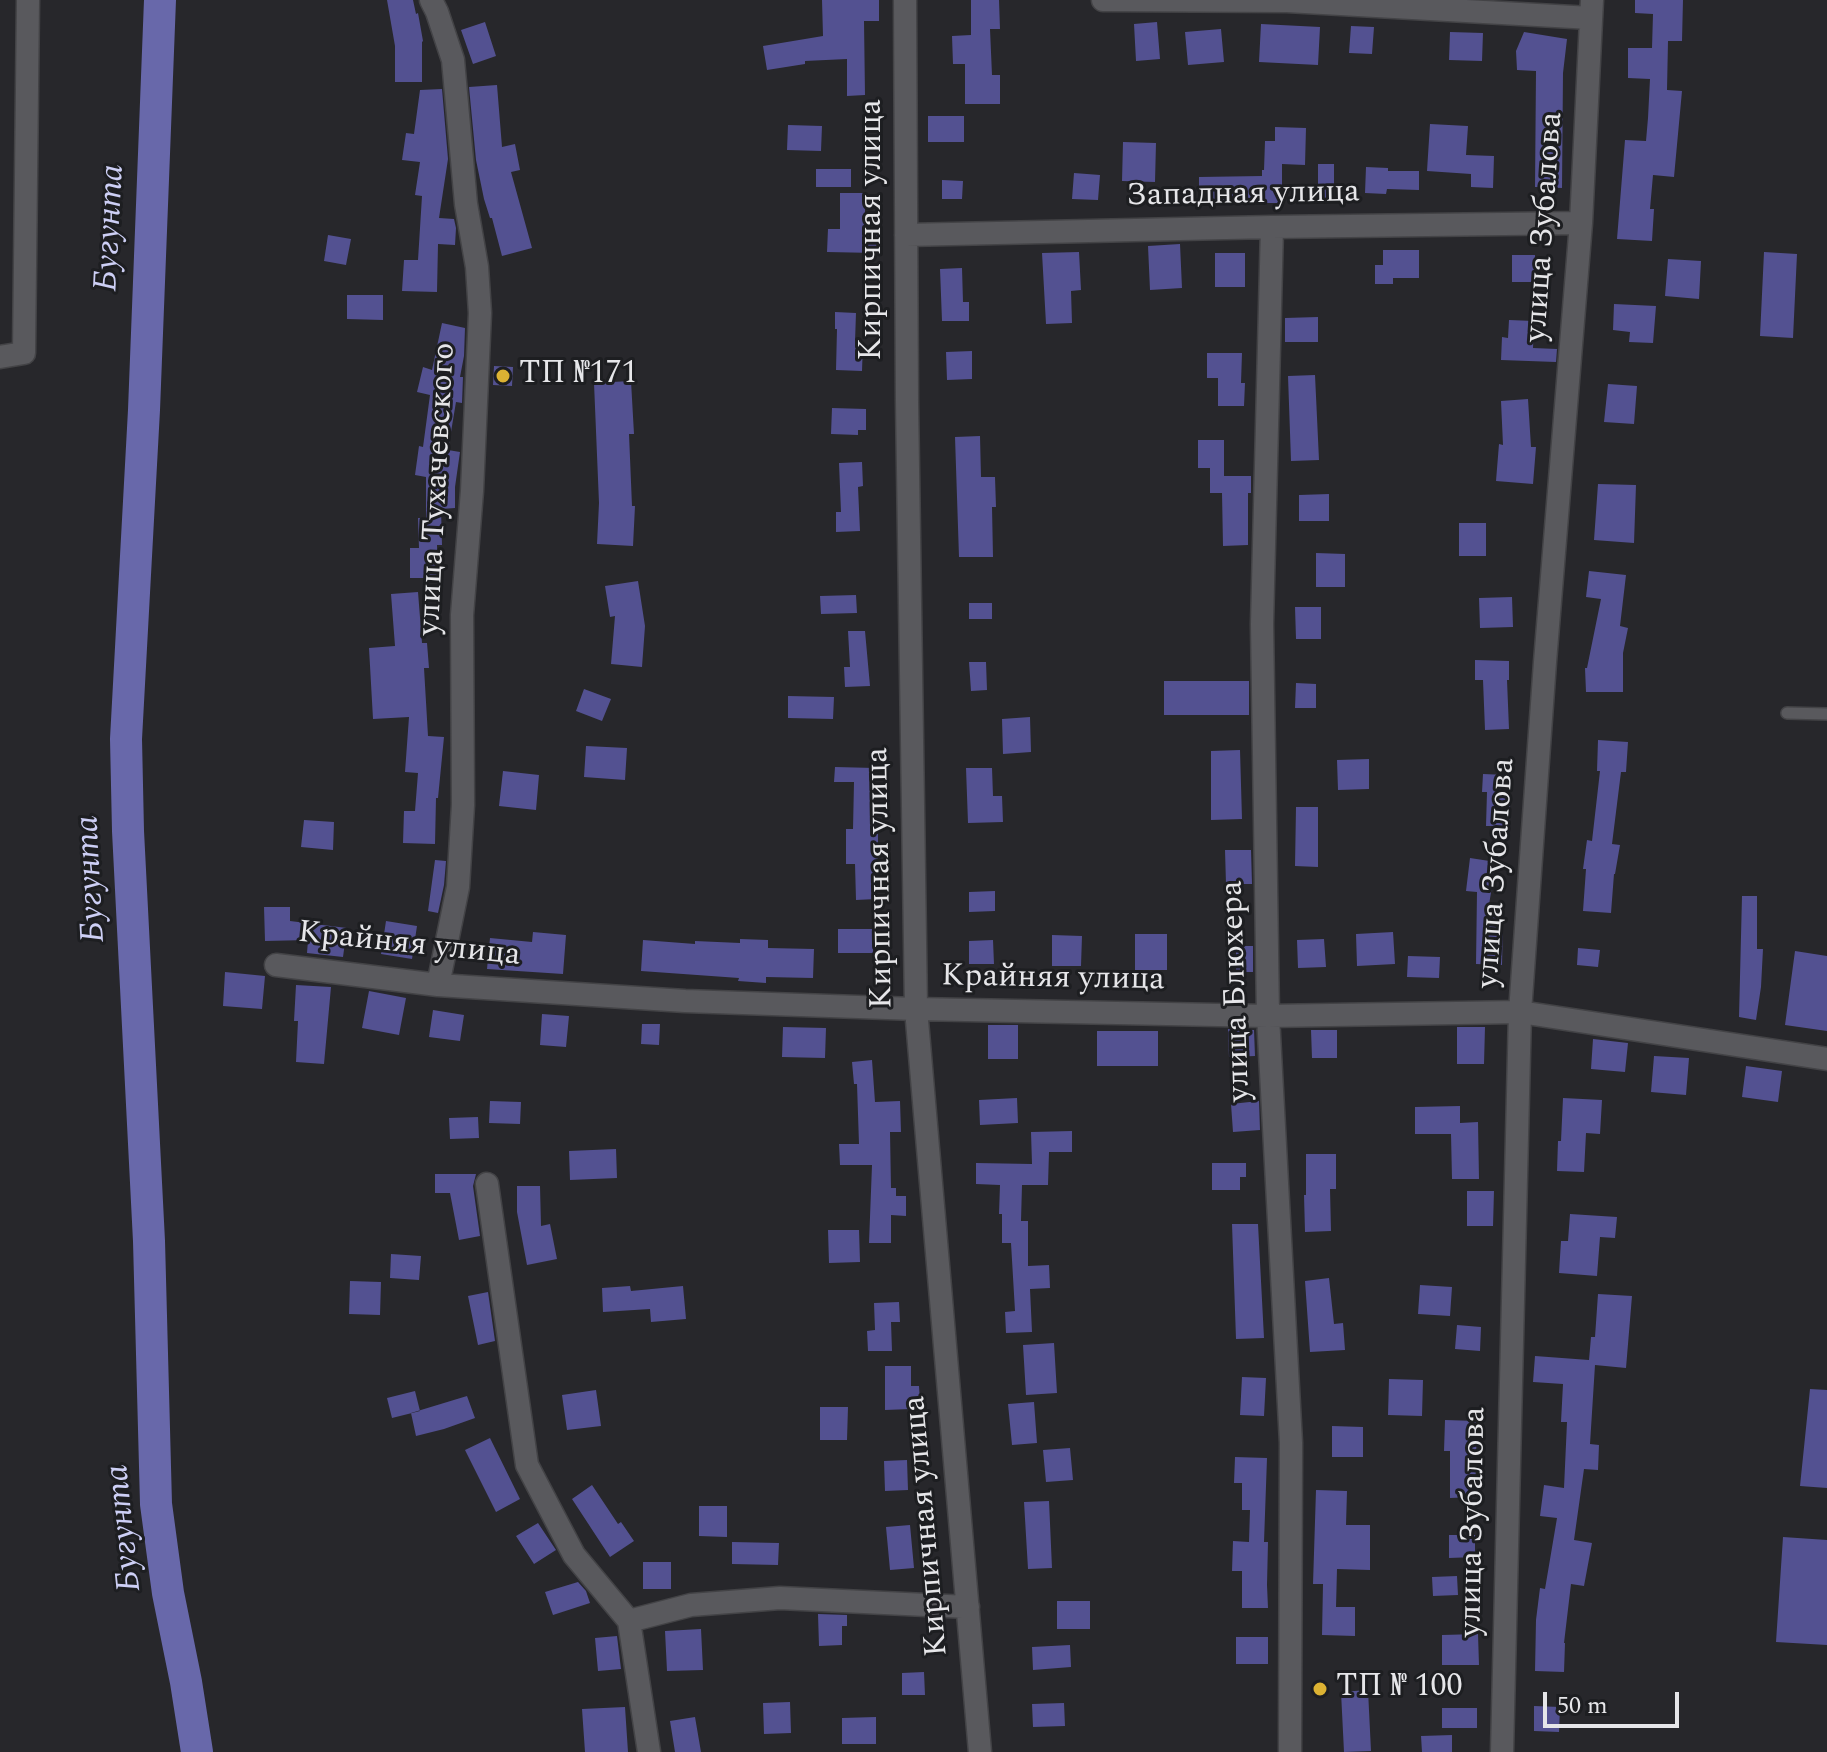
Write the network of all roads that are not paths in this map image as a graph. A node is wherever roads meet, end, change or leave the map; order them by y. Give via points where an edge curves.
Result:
1 (28, 0) edge
2 (431, 0) edge
3 (905, 0) edge
4 (1103, 0) edge
5 (1287, 0) edge
6 (1592, 9) edge
7 (1581, 223) junction
8 (1272, 227) junction
9 (906, 235) junction
10 (0, 357) edge
11 (1787, 713) dead end
12 (1827, 714) edge
13 (276, 965) dead end
14 (438, 985) junction
15 (916, 1009) junction
16 (1520, 1012) junction
17 (1268, 1016) junction
18 (1827, 1059) edge
19 (487, 1184) dead end
20 (968, 1607) junction
21 (629, 1621) junction
22 (649, 1752) edge
23 (980, 1752) edge
24 (1290, 1752) edge
25 (1502, 1752) edge

1 - 10 street via 24,353
2 - 14 street, улица Тухачевского via 453,60 480,313 462,615 458,887
3 - 9 street, Кирпичная улица
4 - 5 street
5 - 6 street
6 - 7 street, улица Зубалова
7 - 8 street, Западная улица
7 - 16 street, улица Зубалова
8 - 9 street, Западная улица
8 - 17 street, улица Блюхера via 1262,624
9 - 15 street, Кирпичная улица
11 - 12 lane
13 - 14 street, Крайняя улица
14 - 15 street, Крайняя улица
15 - 17 street, Крайняя улица
15 - 20 street, Кирпичная улица
16 - 17 street, Крайняя улица
16 - 18 street, Крайняя улица
16 - 25 street, улица Зубалова
17 - 24 street, улица Блюхера via 1291,1443
19 - 21 street via 527,1465 574,1555
20 - 21 street via 780,1598 691,1605
20 - 23 street, Кирпичная улица
21 - 22 street

